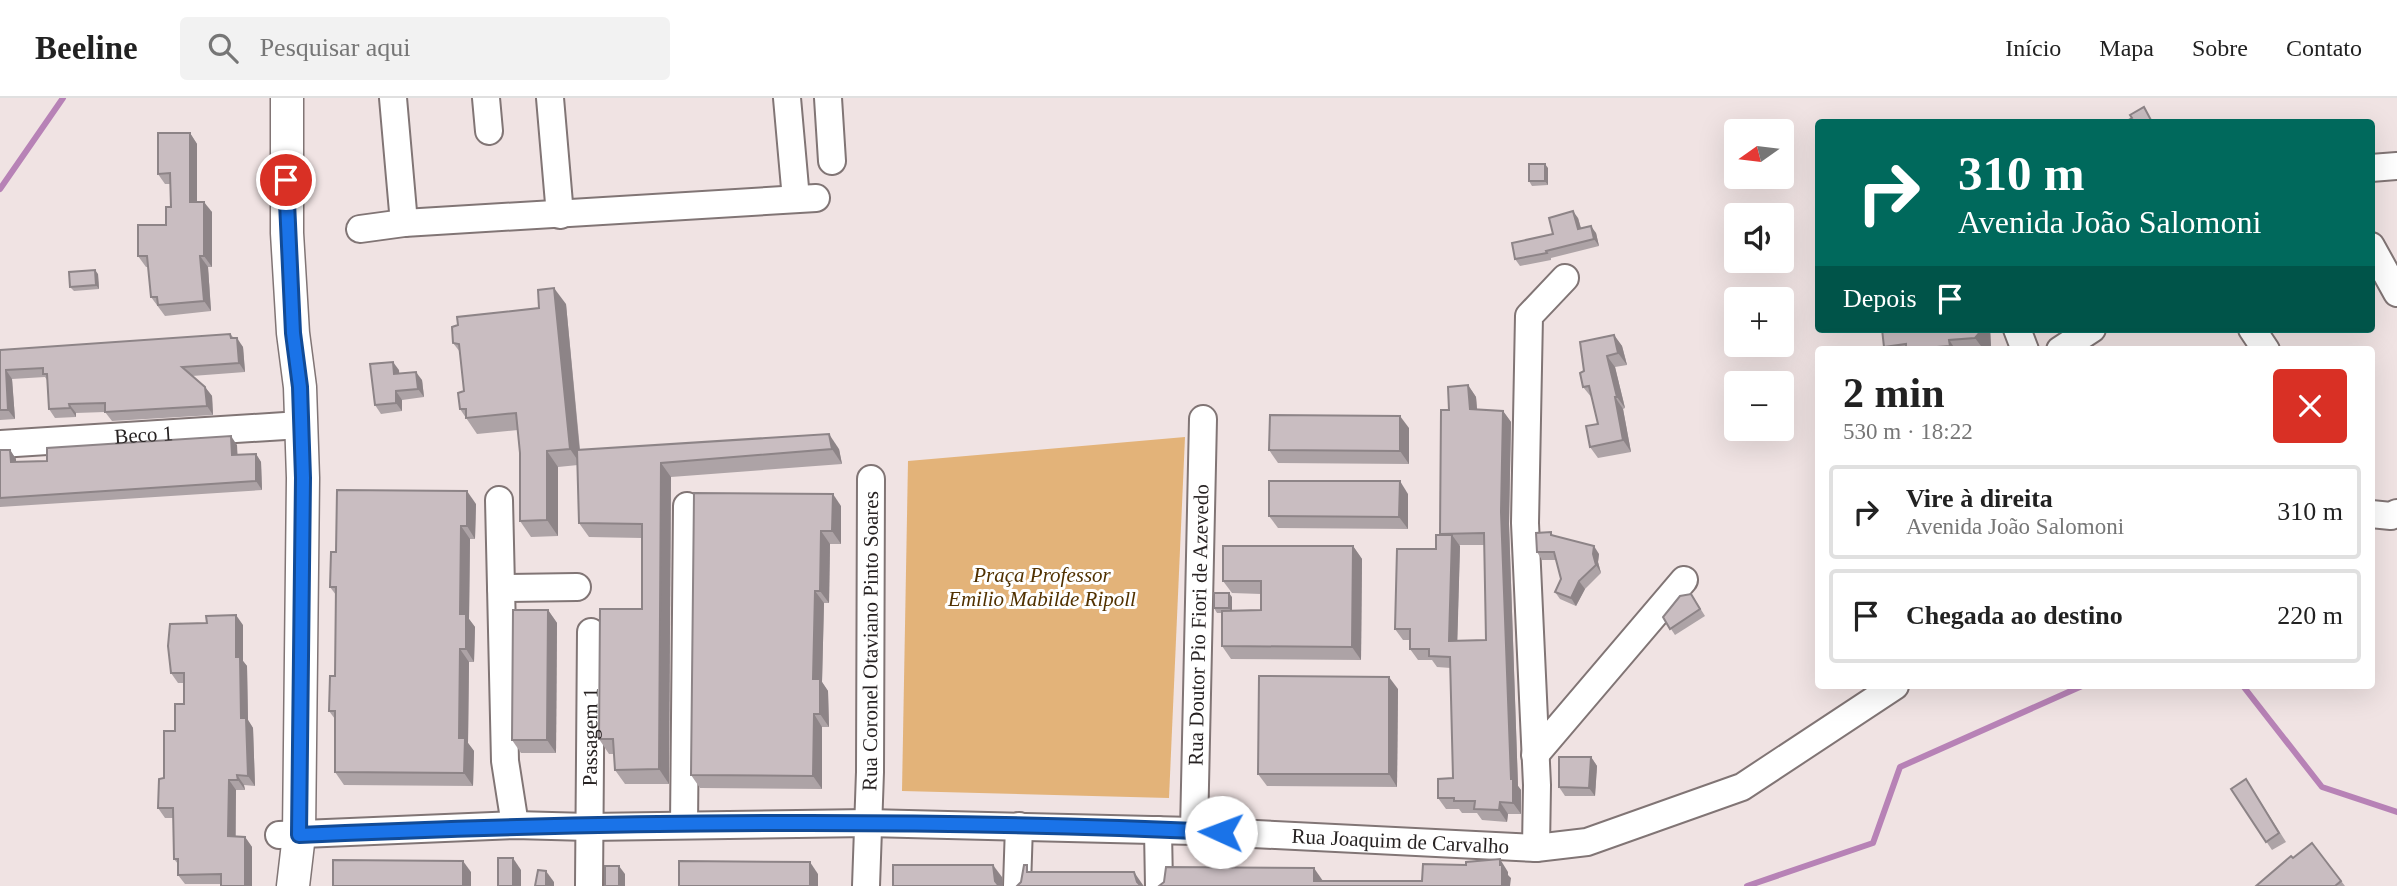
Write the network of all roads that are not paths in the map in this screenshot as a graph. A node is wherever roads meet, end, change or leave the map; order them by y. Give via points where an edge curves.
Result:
1 (287, 98) edge
2 (393, 98) edge
3 (486, 98) edge
4 (550, 98) edge
5 (787, 98) edge
6 (828, 98) edge
7 (489, 131) dead end
8 (832, 161) dead end
9 (2397, 166) edge
10 (2375, 168) edge
11 (560, 215) junction
12 (404, 223) junction
13 (360, 229) dead end
14 (2375, 253) edge
15 (1565, 278) dead end
16 (2397, 293) edge
17 (293, 333) junction
18 (2086, 333) edge
19 (2066, 346) edge
20 (1203, 419) dead end
21 (285, 426) junction
22 (0, 444) edge
23 (871, 479) dead end
24 (499, 500) dead end
25 (687, 506) dead end
26 (2397, 513) edge
27 (2375, 514) edge
28 (1684, 580) dead end
29 (577, 587) dead end
30 (501, 588) junction
31 (591, 632) dead end
32 (1890, 689) edge
33 (1535, 755) junction
34 (868, 823) junction
35 (515, 825) junction
36 (684, 825) junction
37 (1018, 826) junction
38 (588, 827) junction
39 (1158, 830) junction
40 (1194, 831) junction
41 (289, 835) junction
42 (1536, 848) junction
43 (282, 886) edge
44 (293, 886) edge
45 (589, 886) edge
46 (866, 886) edge
47 (1017, 886) edge
48 (1159, 886) edge

1 - 17 main road
2 - 12 street
3 - 7 street
4 - 11 street
5 - 11 street via 806,199
6 - 8 street
9 - 10 street
11 - 12 street
12 - 13 street
14 - 16 street
15 - 33 street via 1529,316 1525,523
17 - 21 main road
17 - 41 main road via 303,478
18 - 19 street
20 - 40 street, Rua Doutor Pio Fiori de Azevedo
21 - 22 street, Beco 1
21 - 41 main road
23 - 34 street, Rua Coronel Otaviano Pinto Soares
24 - 30 street
25 - 36 street
26 - 27 street
28 - 33 street
29 - 30 street
30 - 35 street via 505,761
31 - 38 street, Passagem 1
32 - 42 street, Rua Joaquim de Carvalho via 1742,787 1587,842
33 - 42 street
34 - 36 street, Rua Joaquim de Carvalho
34 - 37 street, Rua Joaquim de Carvalho
34 - 46 street, Rua Coronel Otaviano Pinto Soares
35 - 38 street, Rua Joaquim de Carvalho
35 - 41 street, Rua Joaquim de Carvalho
36 - 38 street, Rua Joaquim de Carvalho
37 - 39 street, Rua Joaquim de Carvalho
37 - 47 street
38 - 45 street, Passagem 1
39 - 40 street, Rua Joaquim de Carvalho
39 - 48 street
40 - 42 street, Rua Joaquim de Carvalho
41 - 43 main road via 279,862
41 - 44 main road

